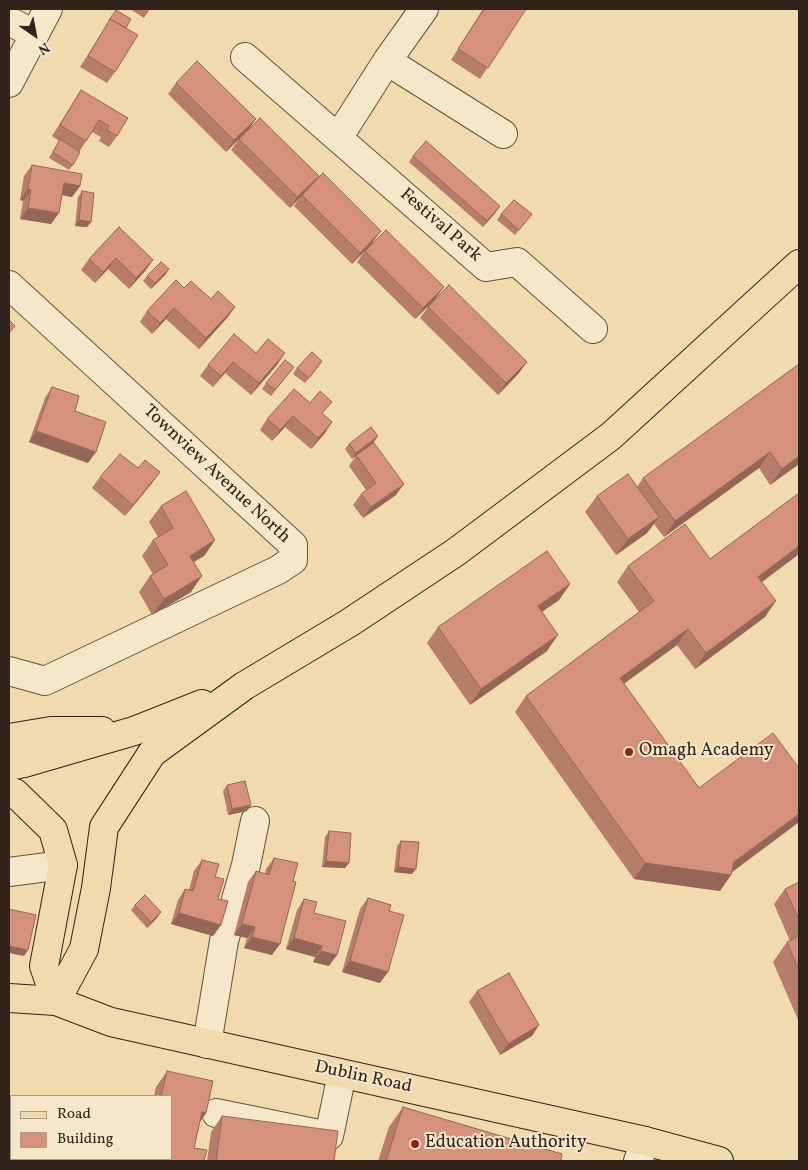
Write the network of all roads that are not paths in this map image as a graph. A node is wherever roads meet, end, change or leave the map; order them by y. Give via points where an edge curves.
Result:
1 (48, 9) edge
2 (424, 9) edge
3 (9, 21) edge
4 (34, 34) junction
5 (246, 57) dead end
6 (387, 61) junction
7 (9, 83) edge
8 (503, 134) dead end
9 (338, 138) junction
10 (799, 264) edge
11 (9, 285) edge
12 (593, 329) dead end
13 (9, 671) edge
14 (244, 686) junction
15 (134, 730) junction
16 (9, 738) edge
17 (9, 766) edge
18 (9, 791) edge
19 (255, 821) dead end
20 (63, 866) junction
21 (9, 872) edge
22 (9, 998) edge
23 (56, 1001) junction
24 (207, 1044) junction
25 (342, 1074) junction
26 (216, 1112) dead end
27 (642, 1151) edge
28 (719, 1161) edge

1 - 4 street
2 - 6 street
3 - 4 street
4 - 7 street
5 - 9 street, Festival Park
6 - 8 street
6 - 9 street
9 - 12 street, Festival Park via 486,267 517,262
10 - 14 main road via 610,436 456,552 349,623
11 - 13 street, Townview Avenue North via 293,545 293,560 278,570 45,681
14 - 15 main road
14 - 23 main road via 152,754 104,827 84,949
15 - 16 main road via 51,731
15 - 17 main road
18 - 20 main road via 53,830
19 - 24 street via 224,941
20 - 21 street
20 - 23 main road via 44,966
22 - 23 main road, Dublin Road
23 - 24 main road, Dublin Road via 111,1022
24 - 25 main road, Dublin Road
25 - 26 street via 329,1136
25 - 27 main road, Dublin Road
27 - 28 main road, Dublin Road

